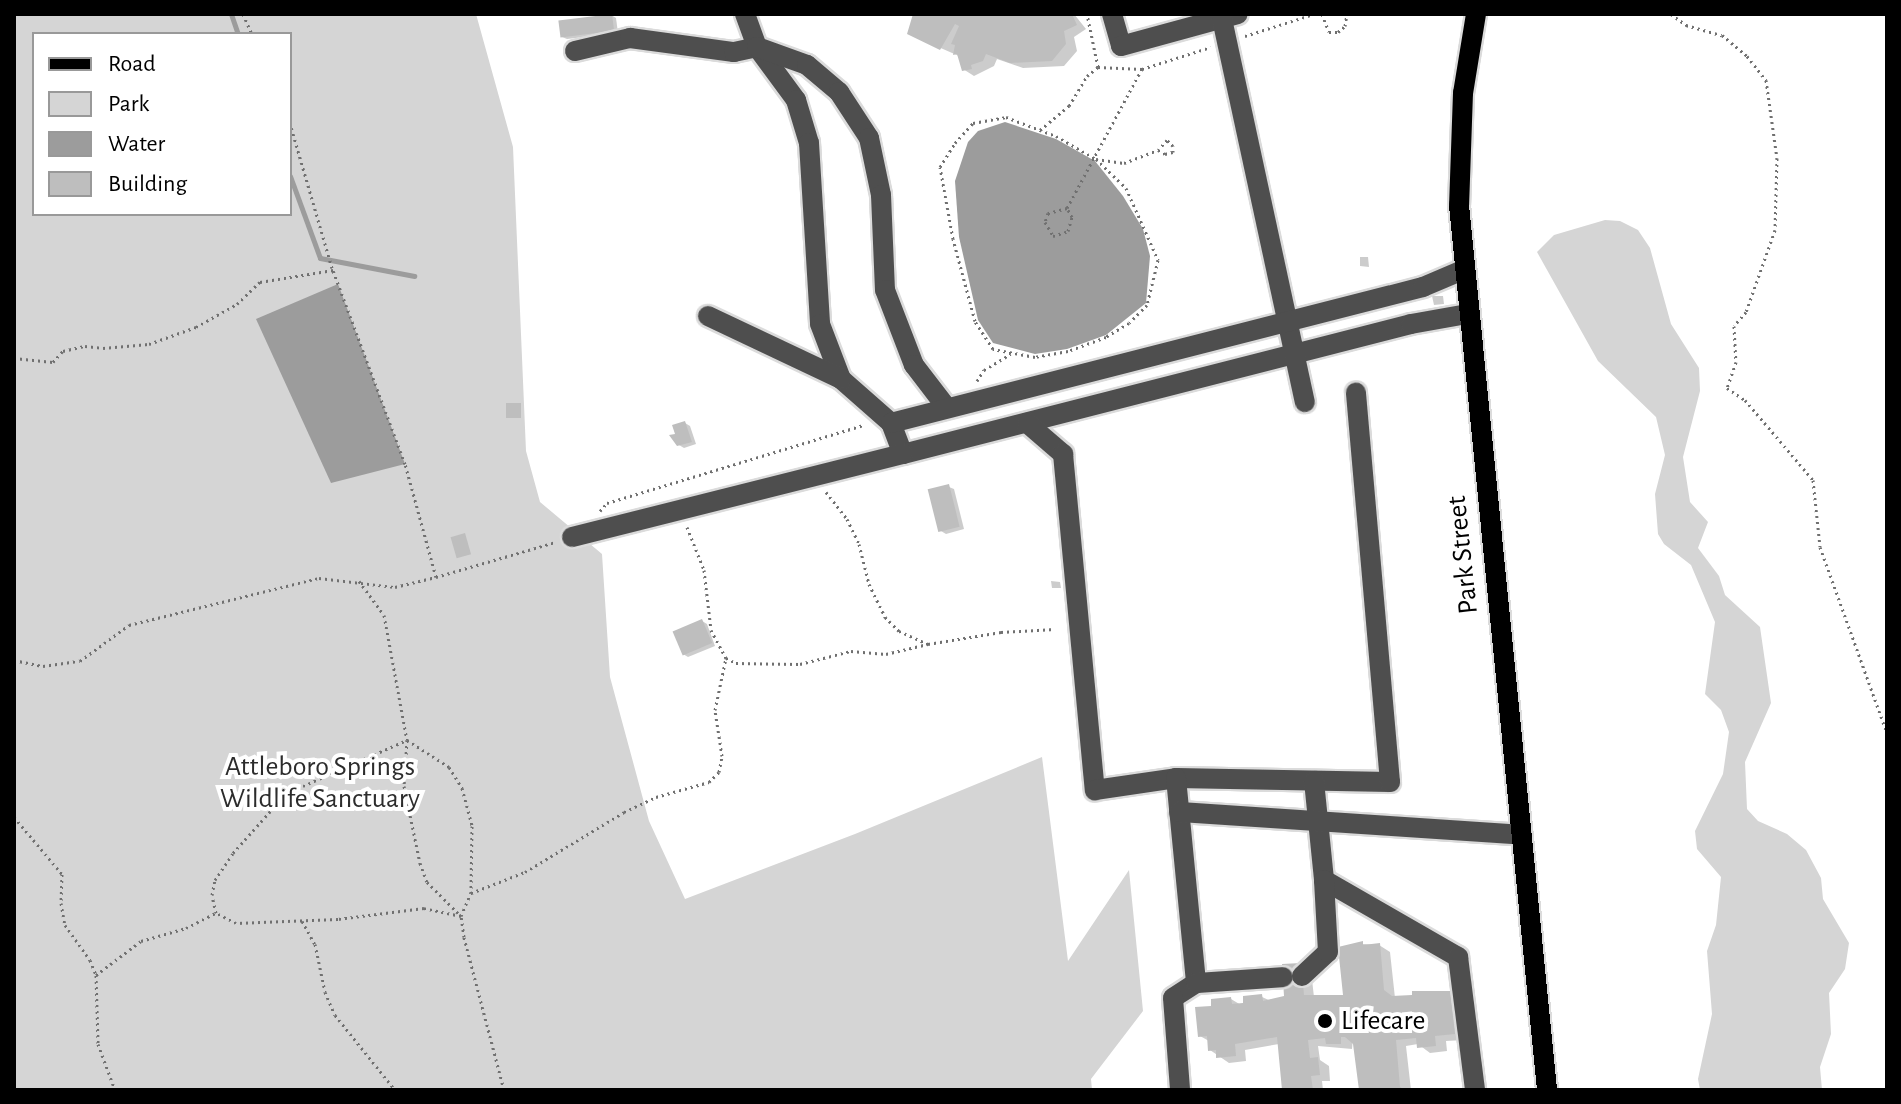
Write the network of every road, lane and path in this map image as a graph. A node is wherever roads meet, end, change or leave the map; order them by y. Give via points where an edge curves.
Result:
1 (745, 14) edge
2 (1087, 14) edge
3 (1112, 14) edge
4 (1322, 14) edge
5 (1347, 14) edge
6 (1476, 14) edge
7 (1671, 14) edge
8 (1230, 16) edge
9 (757, 47) junction
10 (575, 51) dead end
11 (1098, 67) junction
12 (292, 130) edge
13 (1040, 130) junction
14 (1158, 150) dead end
15 (1096, 159) junction
16 (1067, 208) junction
17 (333, 270) junction
18 (1463, 270) junction
19 (1467, 314) junction
20 (708, 316) dead end
21 (1284, 321) junction
22 (1011, 354) junction
23 (1293, 354) junction
24 (14, 358) edge
25 (841, 379) junction
26 (972, 390) dead end
27 (1356, 392) dead end
28 (1305, 402) dead end
29 (940, 410) junction
30 (891, 423) junction
31 (1027, 423) junction
32 (942, 444) junction
33 (903, 454) junction
34 (813, 477) junction
35 (681, 510) junction
36 (572, 537) junction
37 (436, 577) junction
38 (359, 581) junction
39 (1055, 629) dead end
40 (928, 644) junction
41 (726, 658) junction
42 (14, 660) edge
43 (1887, 733) edge
44 (407, 740) junction
45 (1176, 778) junction
46 (1314, 781) junction
47 (1179, 812) junction
48 (14, 817) edge
49 (1318, 821) junction
50 (1521, 835) junction
51 (1887, 843) edge
52 (1887, 860) edge
53 (1324, 880) junction
54 (471, 893) junction
55 (216, 913) junction
56 (461, 916) junction
57 (302, 921) junction
58 (96, 975) junction
59 (1196, 983) junction
60 (115, 1090) edge
61 (395, 1090) edge
62 (504, 1090) edge
63 (1180, 1090) edge
64 (1475, 1090) edge
65 (1547, 1090) edge

1 - 9 lane
2 - 11 path
3 - 8 lane via 1121,46
4 - 5 path via 1329,32 1338,32
6 - 18 main road, Park Street via 1458,158
7 - 43 path via 1686,25 1722,35 1766,80 1777,158 1775,230 1746,312 1734,326 1736,362 1727,388 1745,400 1813,480 1820,547
8 - 21 lane
9 - 10 lane via 734,52 630,38
9 - 25 lane via 796,100 809,143 820,324
9 - 29 lane via 807,65 839,92 869,138 881,195 885,290 914,365
11 - 13 path via 1069,106
11 - 15 path via 1142,69
12 - 17 path
13 - 15 path
13 - 22 path via 1006,117 973,123 940,167 975,321 993,349
14 - 15 path via 1124,163
15 - 16 path
15 - 22 path via 1126,188 1158,260 1147,305 1129,323 1080,346 1035,357
16 - 16 path via 1068,231 1053,236 1045,222 1048,213
17 - 24 path via 260,282 237,304 196,327 149,344 85,346 63,351 53,362
17 - 37 path via 405,464
18 - 19 main road, Park Street
18 - 21 lane via 1423,287
19 - 23 lane
19 - 50 main road, Park Street
20 - 25 lane
21 - 23 lane
21 - 29 lane
22 - 26 path via 984,370
23 - 28 lane
23 - 31 lane
25 - 30 lane
27 - 46 lane via 1390,782
29 - 30 lane
29 - 32 lane
30 - 33 lane
30 - 36 path via 866,424 607,503
31 - 32 lane
31 - 45 lane via 1063,454 1095,790
32 - 33 lane
33 - 34 lane
34 - 35 lane
34 - 40 path via 847,519 885,617 899,631
35 - 36 lane
35 - 41 path via 704,570 711,630
36 - 37 path
37 - 38 path via 395,587
38 - 42 path via 319,578 129,625 80,661 43,666
38 - 44 path via 384,615
39 - 40 path
40 - 41 path via 886,654 840,653 800,664 736,663
41 - 54 path via 715,710 722,756 719,772 709,782 656,797 525,872
44 - 54 path via 449,767 462,788 472,826
44 - 55 path via 303,786 274,807 215,880
44 - 56 path via 404,786 420,863 427,882
45 - 46 lane
45 - 47 lane
46 - 49 lane
47 - 49 lane
47 - 59 lane
48 - 58 path via 62,874 65,925
49 - 50 lane
49 - 53 lane
50 - 65 main road, Park Street
51 - 52 path
53 - 59 lane via 1328,952 1292,977
53 - 64 lane via 1458,957
54 - 56 path
55 - 57 path via 236,923
55 - 58 path via 141,941
56 - 57 path via 424,908
56 - 62 path
57 - 61 path via 315,944 335,1015
58 - 60 path via 98,1044
59 - 63 lane via 1173,998

